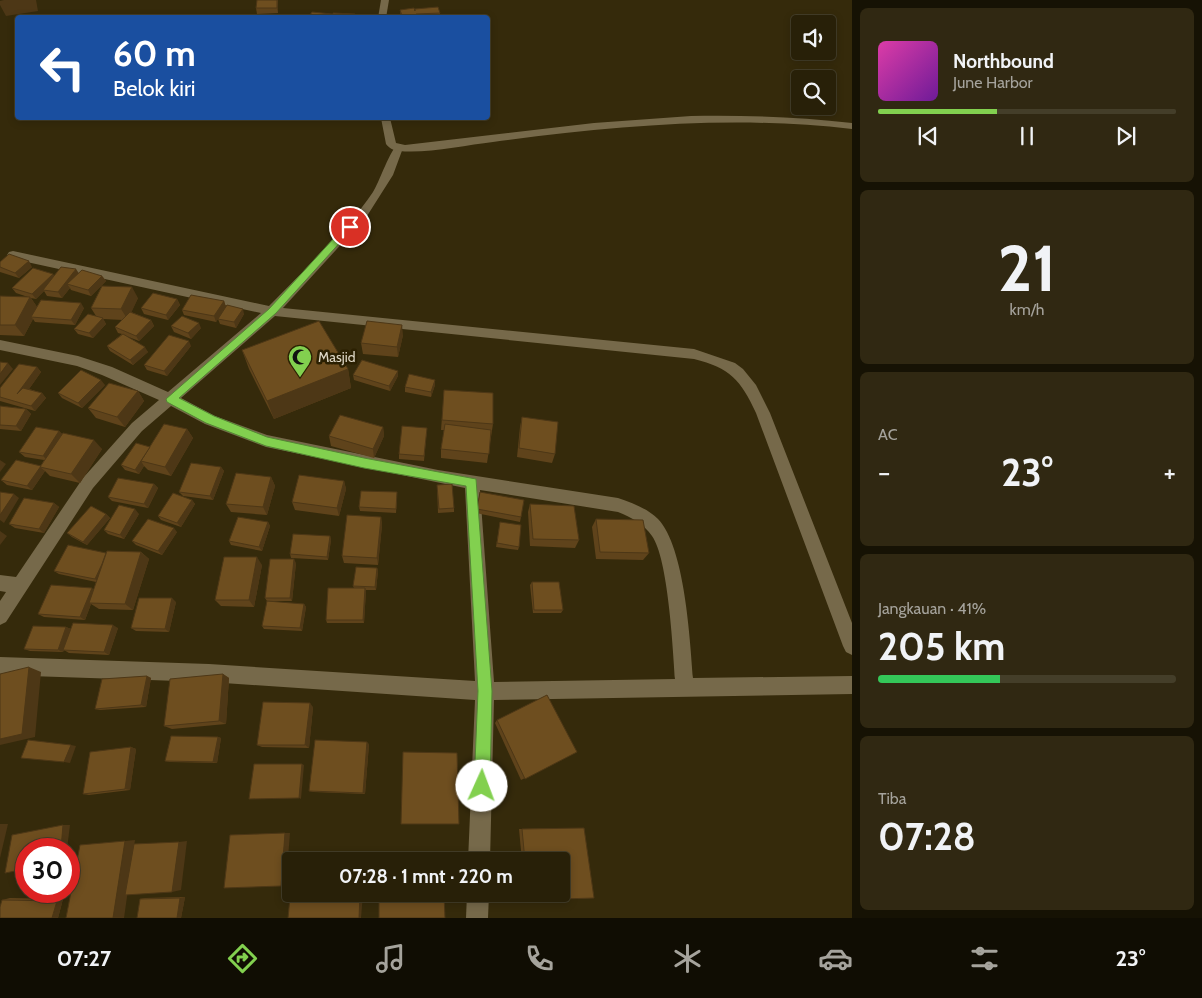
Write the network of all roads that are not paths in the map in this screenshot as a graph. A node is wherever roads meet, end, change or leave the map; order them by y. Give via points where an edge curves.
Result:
1 (385, 0) edge
2 (382, 15) edge
3 (386, 120) edge
4 (852, 126) edge
5 (398, 148) junction
6 (13, 255) edge
7 (272, 311) junction
8 (0, 345) edge
9 (171, 399) junction
10 (472, 482) junction
11 (0, 583) edge
12 (19, 585) junction
13 (0, 616) edge
14 (852, 646) edge
15 (0, 666) edge
16 (852, 685) edge
17 (686, 688) junction
18 (485, 691) junction
19 (479, 852) edge
20 (478, 902) edge
21 (477, 918) edge

1 - 2 street
3 - 5 street via 388,138
4 - 5 street via 800,120 709,119 594,126
5 - 7 street via 380,191
6 - 7 street
7 - 9 street
7 - 14 street via 694,354 716,359 737,369 751,387 763,412
8 - 9 street via 78,361
9 - 10 street via 210,420 266,441
9 - 12 street via 137,427 105,462
10 - 17 street via 618,505 646,518 660,535 670,564
10 - 18 street
11 - 12 street
12 - 13 street
15 - 18 street via 209,673
16 - 17 street
17 - 18 street
18 - 19 street
20 - 21 street

